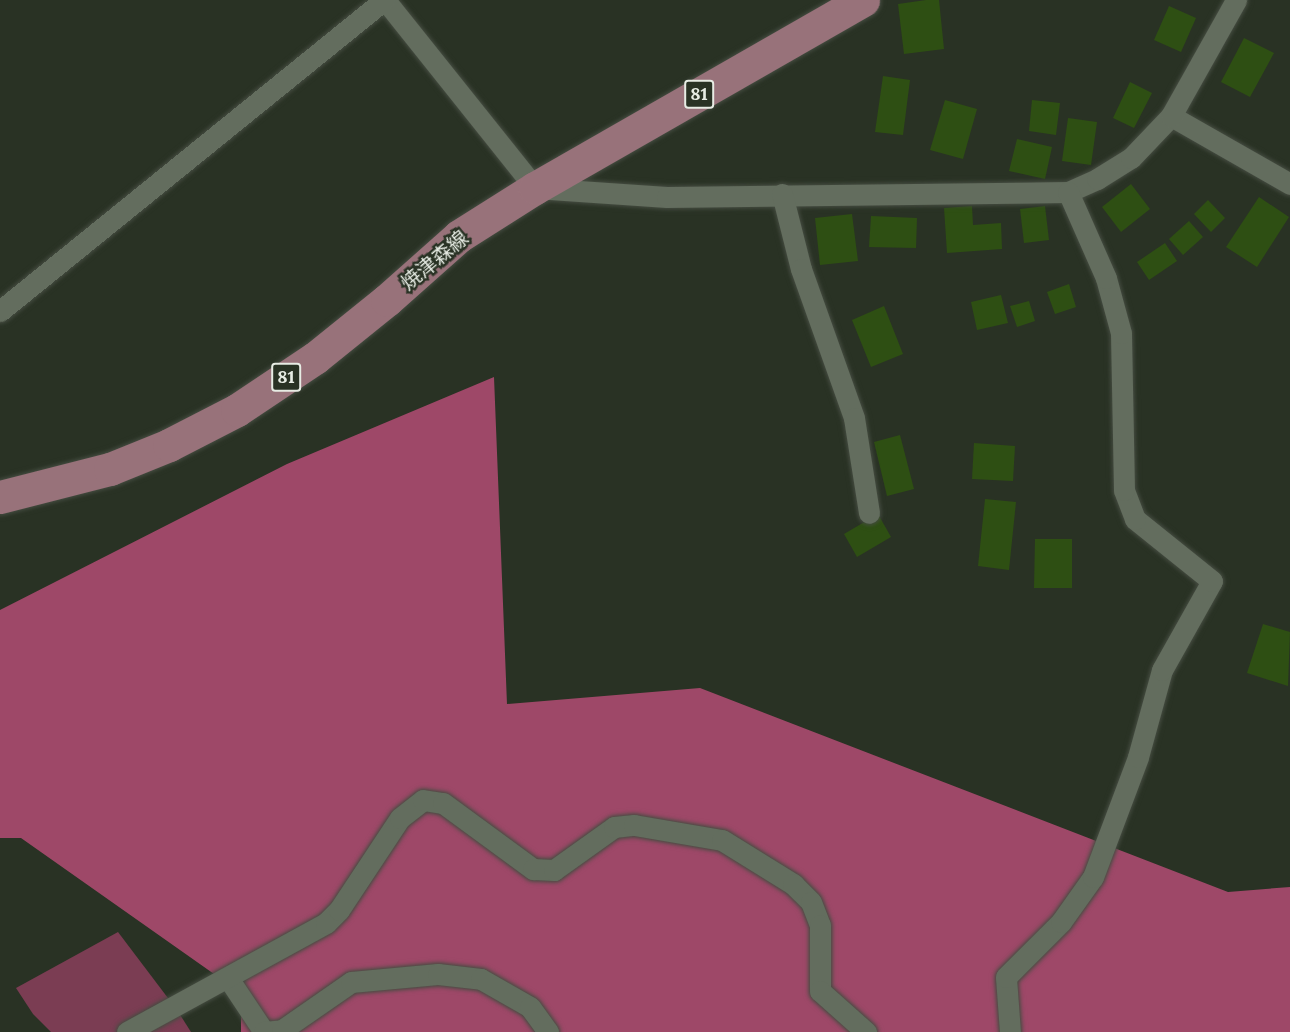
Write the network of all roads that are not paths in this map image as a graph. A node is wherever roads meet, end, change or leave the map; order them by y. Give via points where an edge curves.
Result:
1 (385, 0) edge
2 (863, 0) edge
3 (1236, 0) edge
4 (1171, 116) junction
5 (1290, 184) edge
6 (535, 188) junction
7 (1068, 192) junction
8 (782, 194) junction
9 (0, 311) edge
10 (0, 497) edge
11 (869, 513) dead end
12 (228, 978) junction
13 (127, 1032) edge
14 (548, 1032) edge
15 (866, 1032) edge
16 (1010, 1032) edge

1 - 6 street
1 - 9 street
2 - 6 main road, 焼津森線 / 81
3 - 4 street
4 - 5 street
4 - 7 street via 1131,158
6 - 8 street via 667,197
6 - 10 main road, 焼津森線 / 81 via 459,236 315,358 237,410 169,445 110,469
7 - 8 street
7 - 16 street via 1106,278 1121,333 1124,490 1136,519 1212,581 1162,670 1138,757 1093,877 1061,922 1006,977
8 - 11 street via 801,269 854,417
12 - 13 street
12 - 14 street via 264,1032 282,1030 351,982 438,974 480,979 530,1007
12 - 15 street via 326,923 339,910 400,818 423,800 443,803 532,869 554,870 614,827 634,825 722,840 793,884 811,902 820,925 820,991

